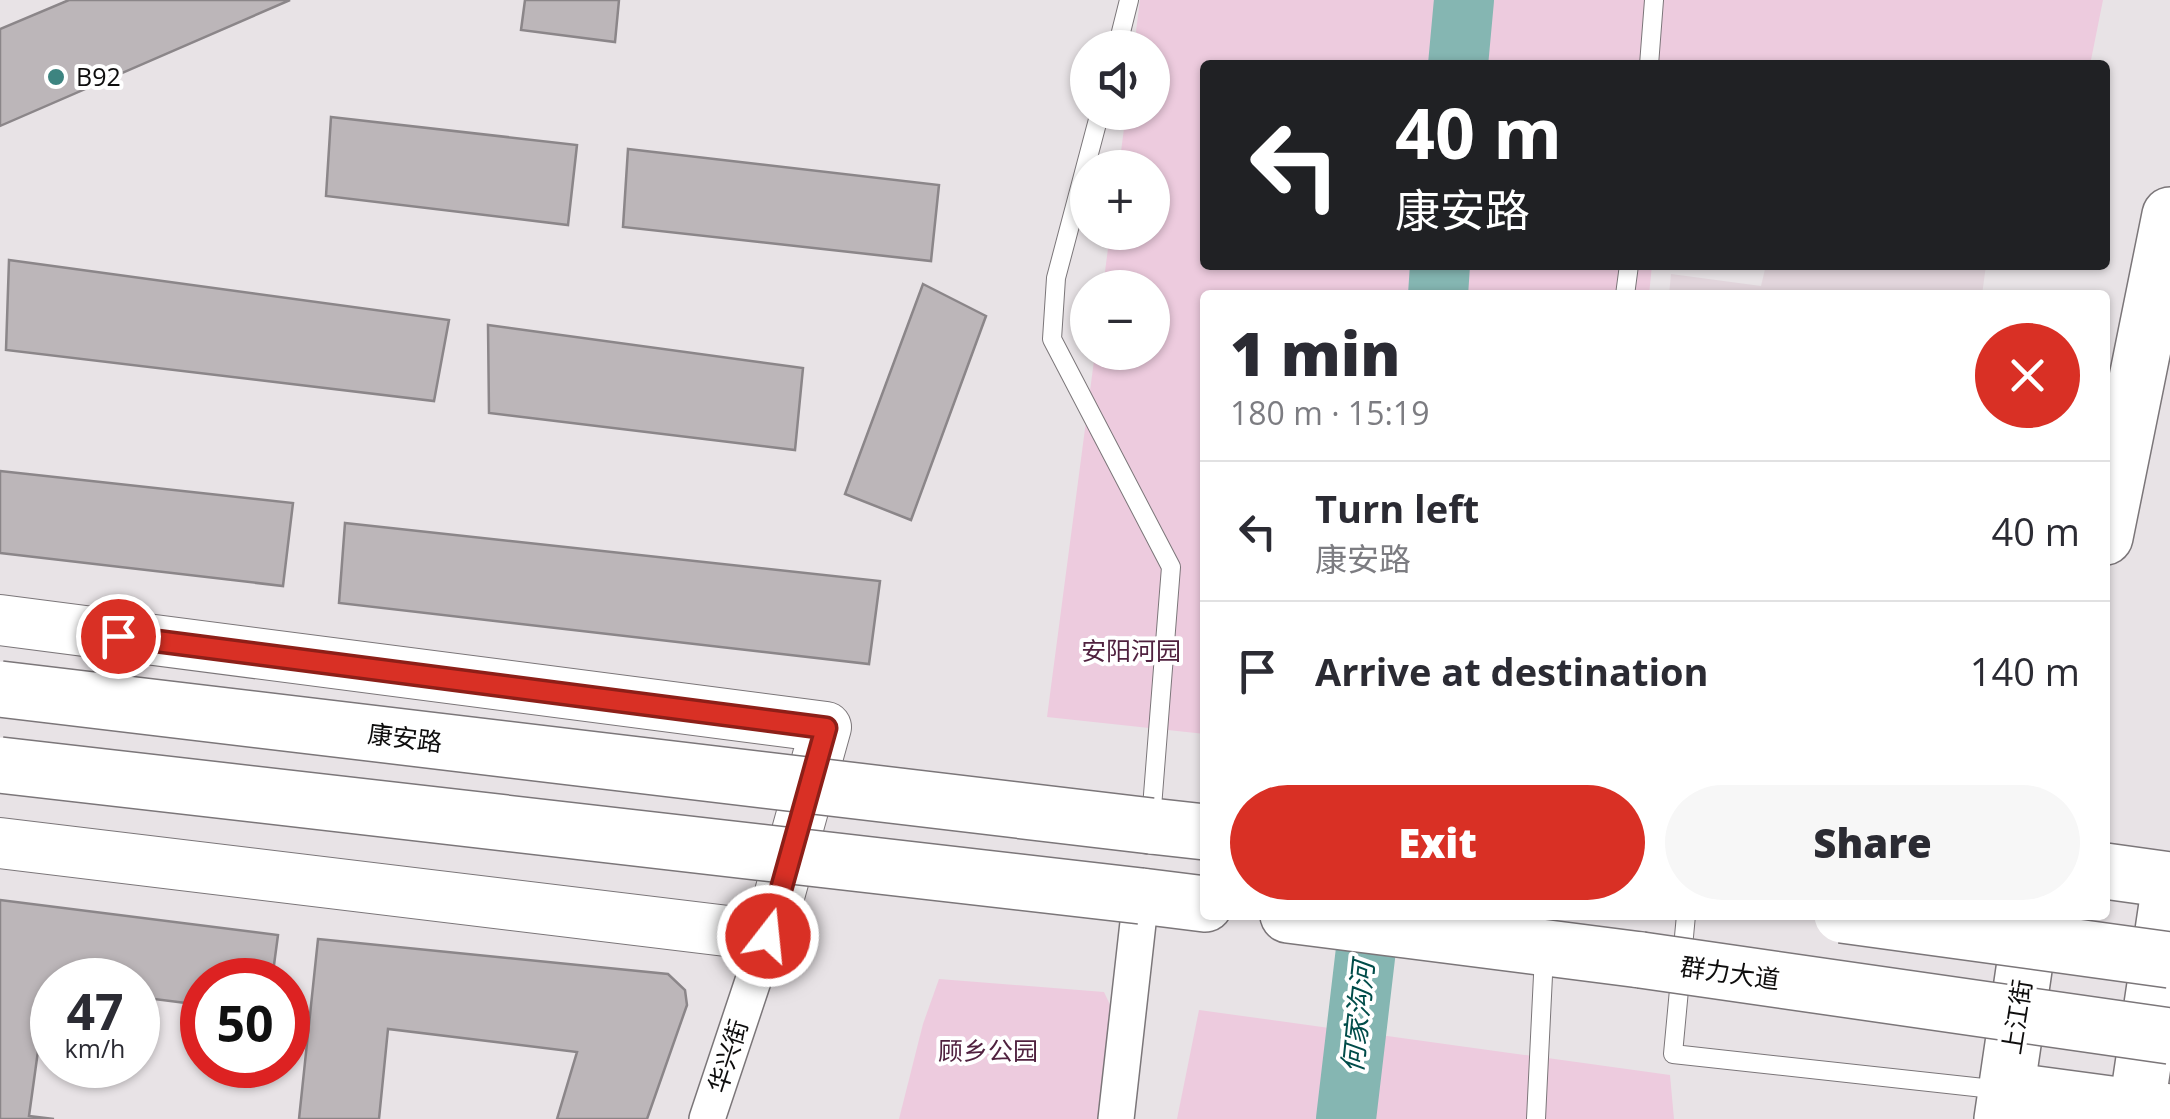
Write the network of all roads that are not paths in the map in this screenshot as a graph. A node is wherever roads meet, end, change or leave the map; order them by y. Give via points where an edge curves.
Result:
1 (1129, 0) edge
2 (1654, 0) edge
3 (1122, 30) edge
4 (1649, 60) edge
5 (1095, 130) edge
6 (2170, 215) edge
7 (2110, 512) edge
8 (0, 620) edge
9 (0, 689) edge
10 (0, 765) edge
11 (1150, 826) junction
12 (1200, 831) edge
13 (0, 843) edge
14 (2110, 871) edge
15 (2170, 882) edge
16 (1141, 896) junction
17 (1200, 903) edge
18 (1326, 920) edge
19 (1686, 920) edge
20 (1878, 920) edge
21 (2031, 920) edge
22 (768, 936) junction
23 (1544, 950) junction
24 (2170, 960) edge
25 (2170, 1036) edge
26 (2004, 1105) edge
27 (2148, 1113) edge
28 (707, 1119) edge
29 (1116, 1119) edge
30 (1536, 1119) edge

1 - 3 lane
2 - 4 lane
5 - 11 lane via 1056,278 1052,340 1171,567
6 - 7 main road
8 - 22 main road via 826,728
9 - 11 main road, 康安路, bridge
10 - 16 main road, bridge
11 - 12 main road
13 - 22 main road
14 - 15 main road
15 - 27 main road
16 - 17 main road
16 - 29 street
18 - 23 main road, 群力大道
19 - 26 lane via 1673,1054
20 - 24 main road, bridge
21 - 26 main road, 上江街
22 - 28 street, 华兴街
23 - 25 main road, 群力大道, bridge
23 - 30 lane
26 - 27 main road

